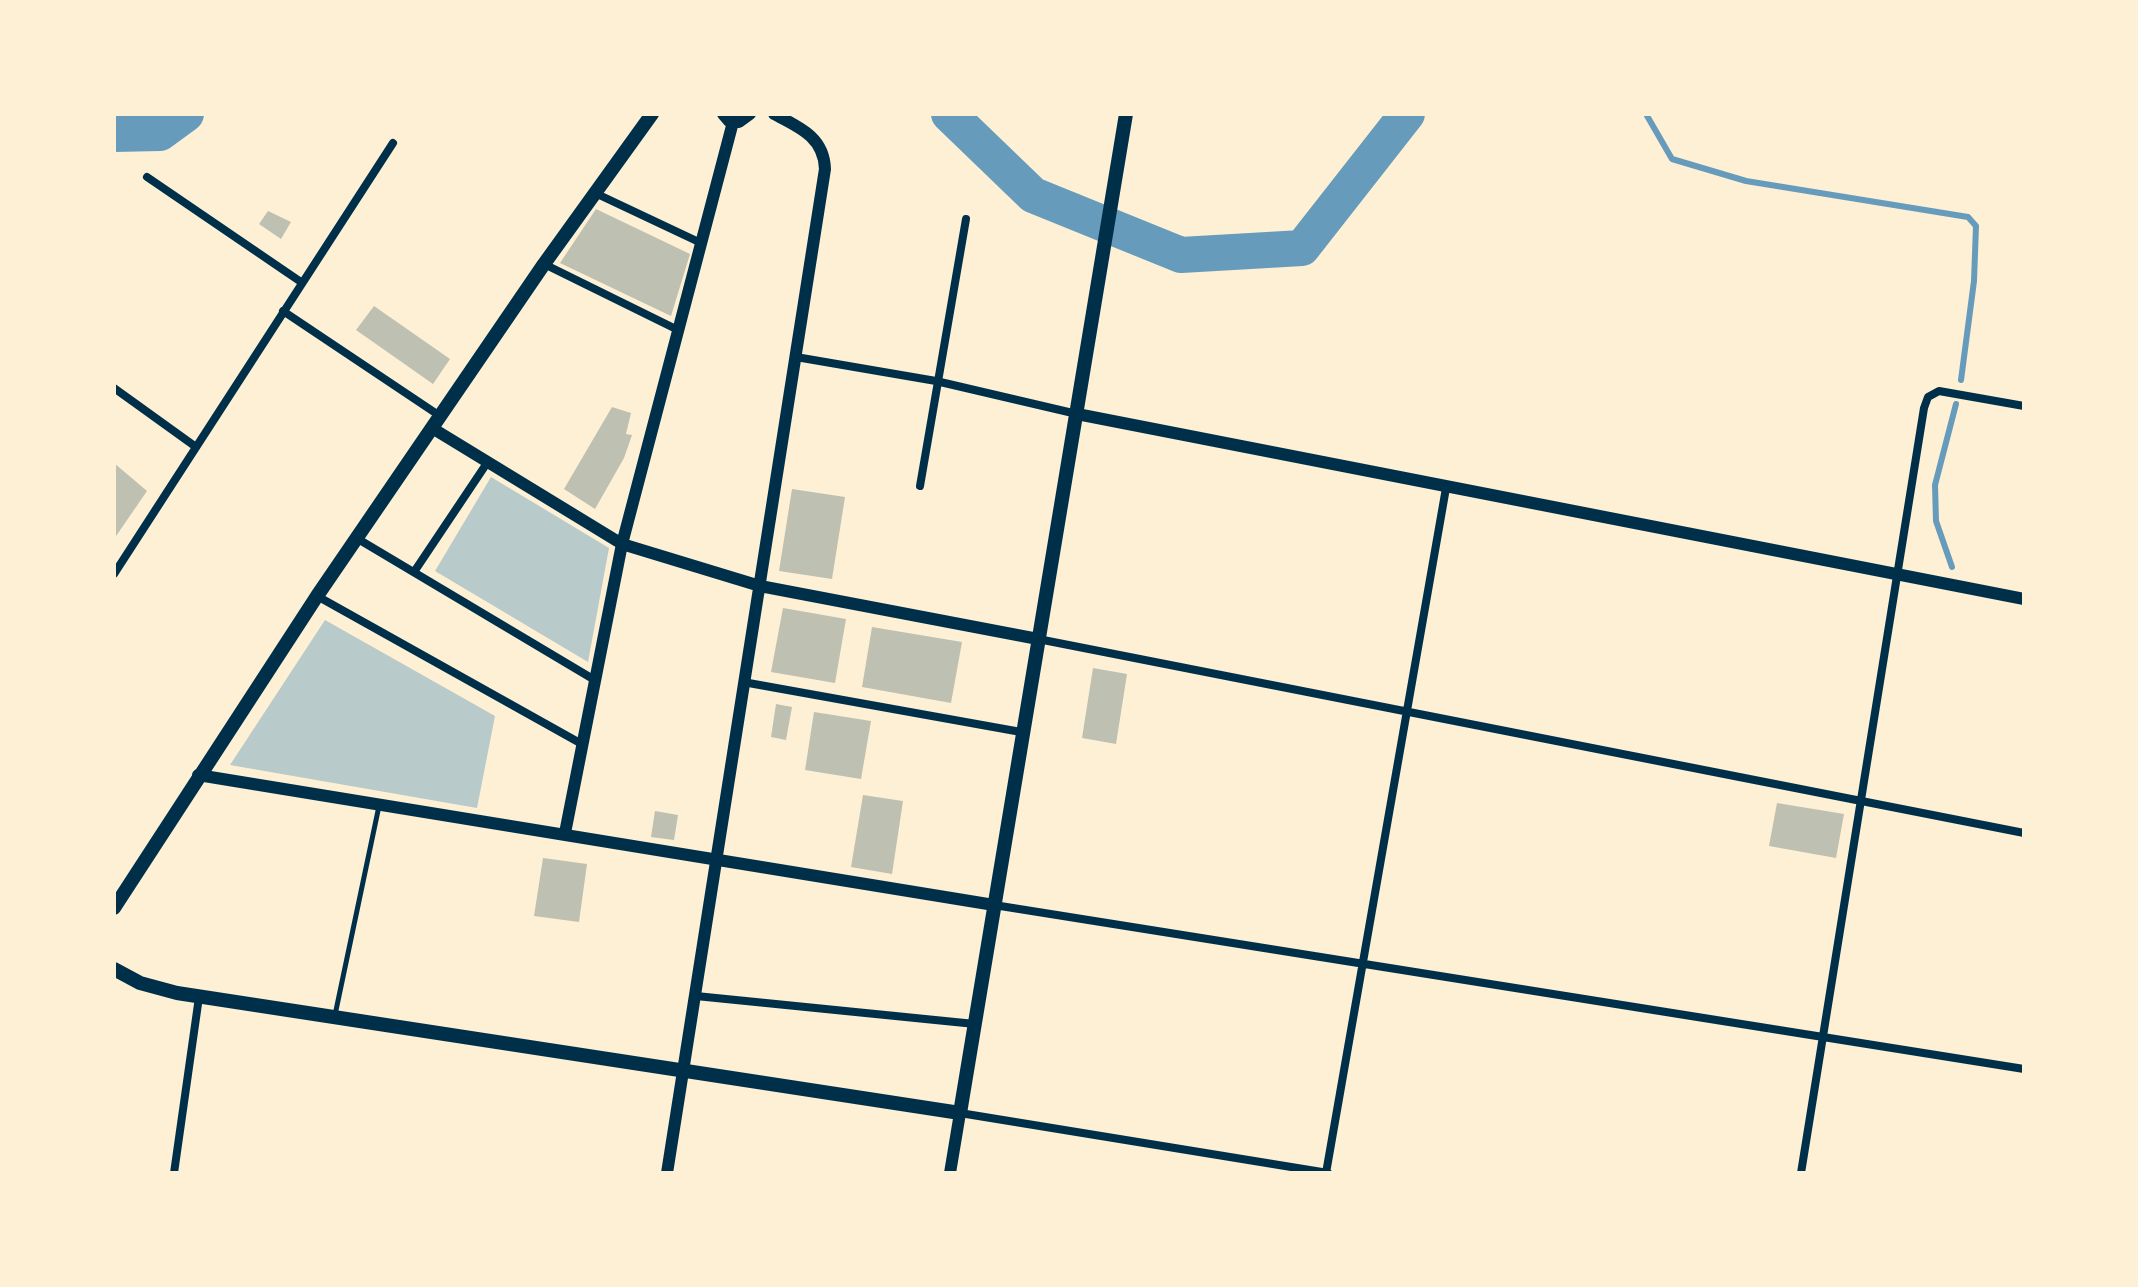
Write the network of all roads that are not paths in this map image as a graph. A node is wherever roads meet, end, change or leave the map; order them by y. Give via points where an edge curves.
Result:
1 (652, 114) edge
2 (750, 114) edge
3 (774, 114) edge
4 (1126, 114) edge
5 (728, 118) edge
6 (393, 143) dead end
7 (147, 177) dead end
8 (595, 193) junction
9 (966, 219) dead end
10 (701, 243) junction
11 (544, 264) junction
12 (301, 282) junction
13 (283, 311) junction
14 (678, 330) junction
15 (796, 357) junction
16 (936, 381) junction
17 (114, 388) edge
18 (2024, 406) edge
19 (1077, 414) junction
20 (436, 422) junction
21 (196, 447) junction
22 (487, 463) junction
23 (920, 486) dead end
24 (1446, 488) junction
25 (358, 539) junction
26 (622, 544) junction
27 (414, 572) junction
28 (1898, 573) junction
29 (114, 574) edge
30 (760, 586) junction
31 (317, 596) junction
32 (2024, 599) edge
33 (1038, 639) junction
34 (593, 679) junction
35 (743, 682) junction
36 (1405, 712) junction
37 (1021, 732) junction
38 (580, 743) junction
39 (198, 775) junction
40 (1864, 800) junction
41 (379, 804) junction
42 (565, 833) junction
43 (2024, 833) edge
44 (716, 859) junction
45 (994, 905) junction
46 (114, 908) edge
47 (1362, 963) junction
48 (116, 969) edge
49 (696, 996) junction
50 (199, 997) junction
51 (334, 1016) junction
52 (975, 1024) junction
53 (1823, 1036) junction
54 (685, 1068) junction
55 (2024, 1069) edge
56 (960, 1113) junction
57 (174, 1173) edge
58 (667, 1173) edge
59 (950, 1173) edge
60 (1326, 1173) edge
61 (1801, 1173) edge

1 - 8 main road
2 - 5 street via 743,121
3 - 15 street via 809,133 825,156
4 - 19 main road
5 - 10 street
6 - 12 street
7 - 12 street
8 - 10 street
8 - 11 main road
9 - 16 street
10 - 14 street
11 - 14 street
11 - 20 main road
12 - 13 street
13 - 20 street
13 - 21 street
14 - 26 street
15 - 16 street
15 - 30 street
16 - 19 street
16 - 23 street
17 - 21 street
18 - 28 street via 1939,391 1928,397
19 - 24 street
19 - 33 main road
20 - 22 street
20 - 25 main road
21 - 29 street
22 - 26 street
22 - 27 street
24 - 28 street
24 - 36 street
25 - 27 street
25 - 31 main road
26 - 30 street
26 - 34 street
27 - 34 street
28 - 32 street
28 - 40 street
30 - 33 street
30 - 35 street
31 - 38 street
31 - 39 main road
33 - 36 street
33 - 37 main road
34 - 38 street
35 - 37 street
35 - 44 street
36 - 40 street
36 - 47 street
37 - 45 main road
38 - 42 street
39 - 41 street
39 - 46 main road
40 - 43 street
40 - 53 street
41 - 42 street
41 - 51 lane
42 - 44 street
44 - 45 street
44 - 49 street
45 - 47 street
45 - 52 main road
47 - 53 street
47 - 60 street
48 - 50 main road via 150,986
49 - 52 street
49 - 54 street
50 - 51 main road
50 - 57 street
51 - 54 main road
52 - 56 main road
53 - 55 street
53 - 61 street
54 - 56 main road
54 - 58 street
56 - 59 street
56 - 60 street

